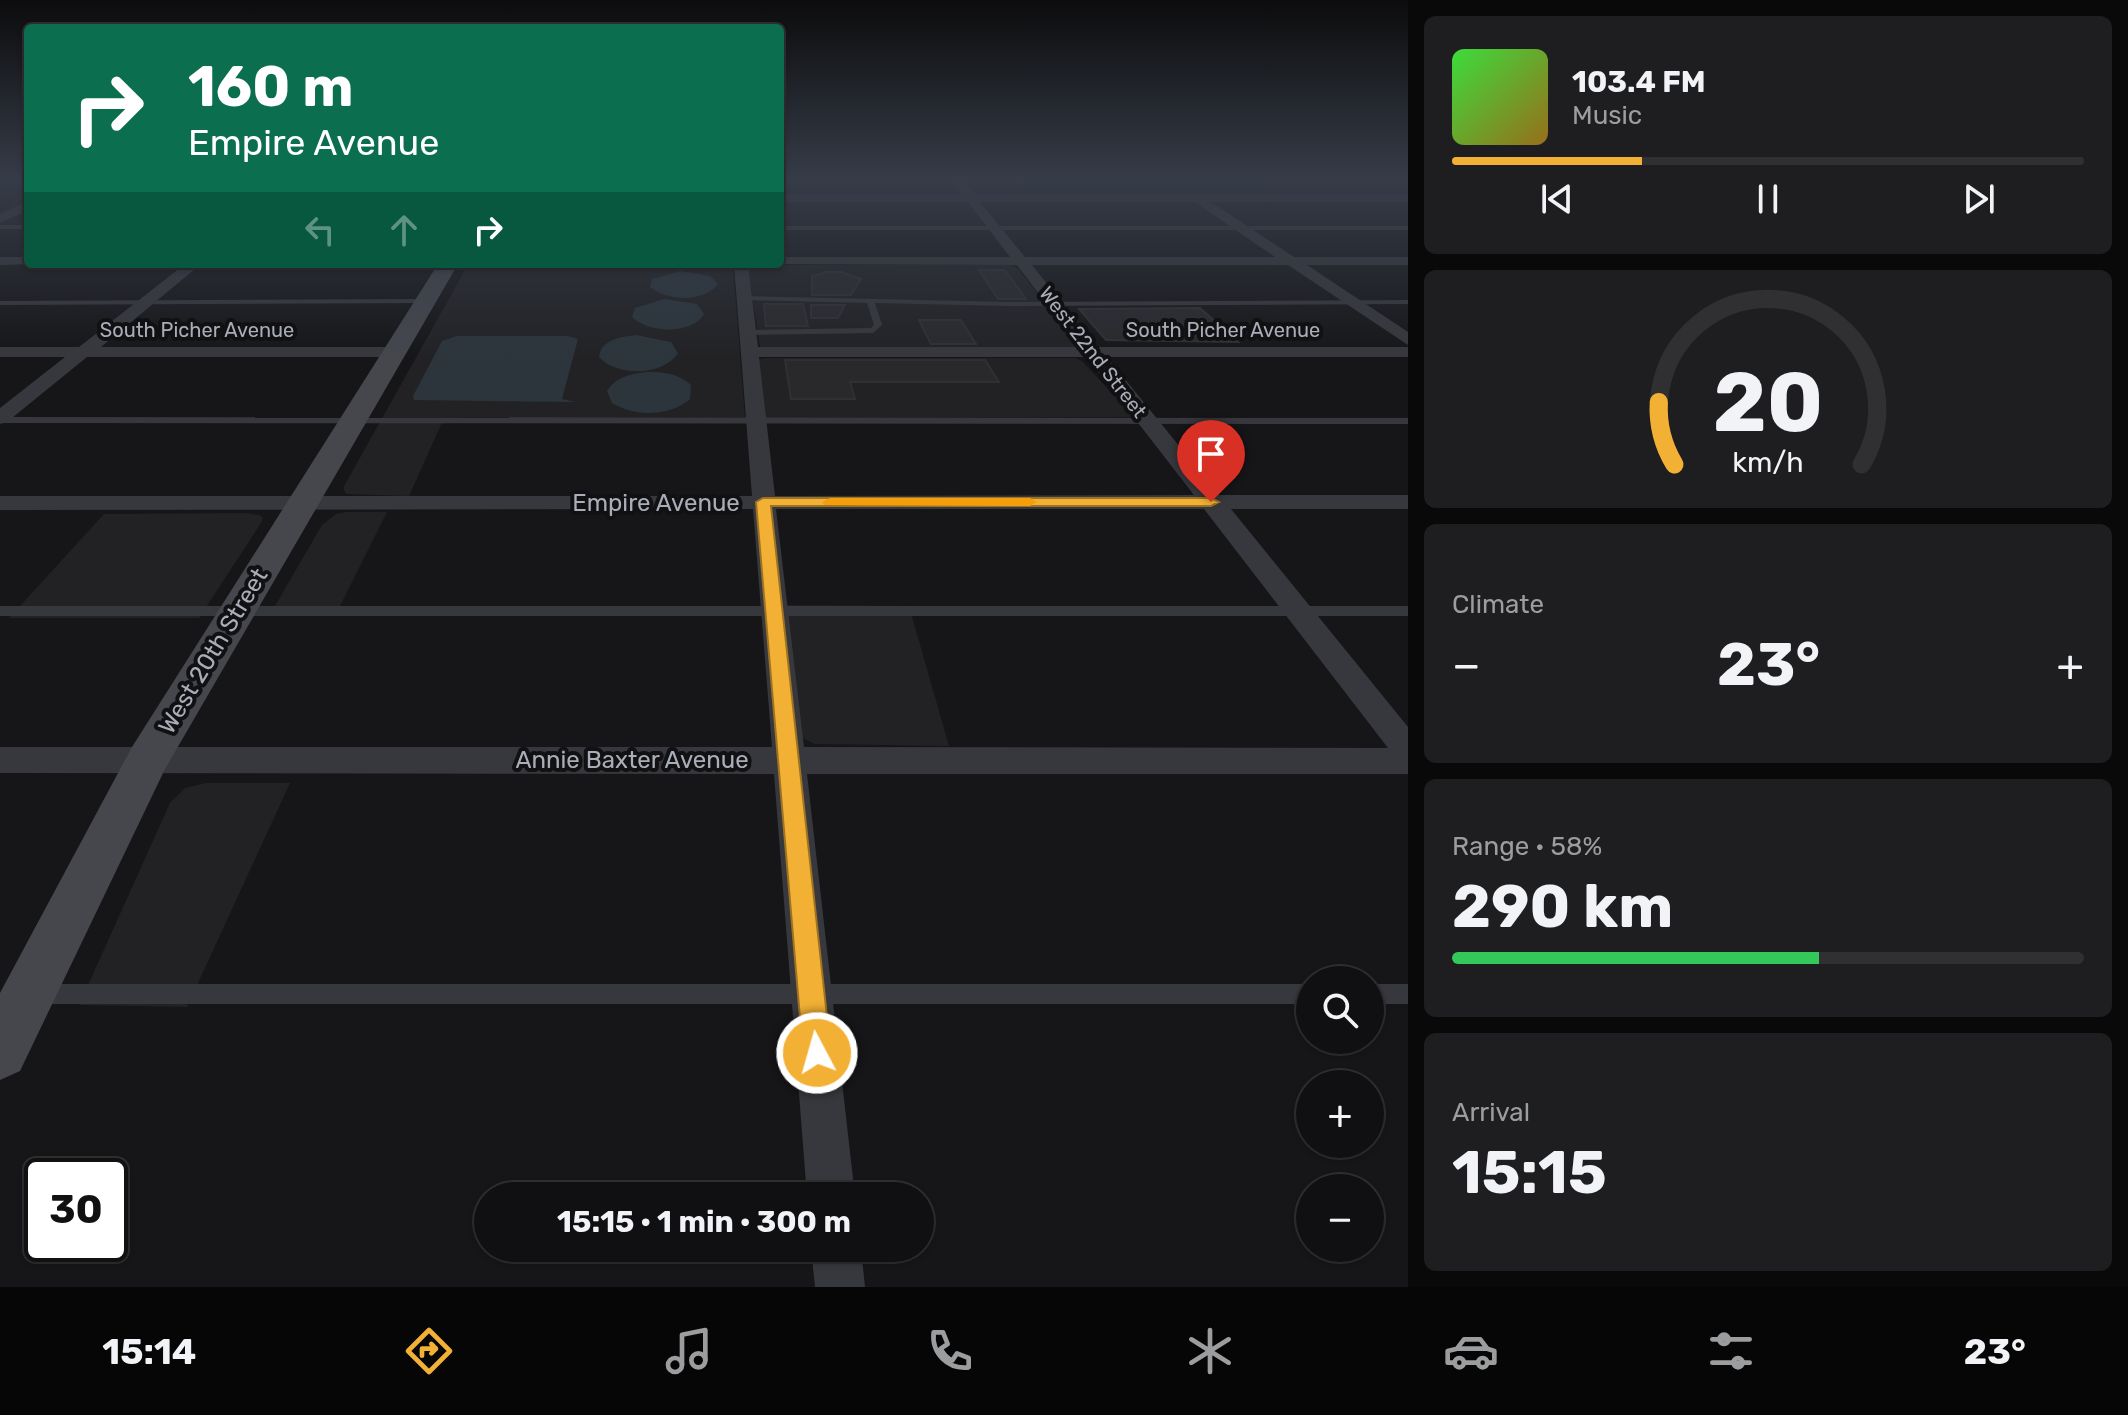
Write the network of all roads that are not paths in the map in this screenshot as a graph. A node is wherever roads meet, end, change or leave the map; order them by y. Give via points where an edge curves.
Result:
1 (1004, 239) edge
2 (1258, 239) edge
3 (0, 261) edge
4 (24, 261) edge
5 (784, 261) edge
6 (1021, 261) junction
7 (1290, 261) junction
8 (1408, 261) edge
9 (189, 268) edge
10 (446, 268) edge
11 (741, 268) edge
12 (744, 298) junction
13 (425, 301) junction
14 (870, 301) junction
15 (1350, 302) junction
16 (1408, 302) edge
17 (0, 303) edge
18 (145, 303) junction
19 (1055, 304) junction
20 (1408, 340) edge
21 (749, 342) junction
22 (0, 352) edge
23 (83, 352) junction
24 (394, 352) junction
25 (1093, 352) junction
26 (1408, 352) edge
27 (0, 419) edge
28 (353, 420) junction
29 (1147, 420) junction
30 (756, 421) junction
31 (1408, 421) edge
32 (763, 502) junction
33 (1211, 502) junction
34 (1408, 502) edge
35 (0, 503) edge
36 (301, 505) junction
37 (0, 611) edge
38 (1408, 611) edge
39 (237, 612) junction
40 (1296, 612) junction
41 (775, 613) junction
42 (1408, 750) edge
43 (0, 760) edge
44 (147, 760) junction
45 (789, 760) junction
46 (1408, 761) edge
47 (14, 994) edge
48 (1296, 994) edge
49 (1384, 994) edge
50 (1408, 994) edge
51 (811, 996) junction
52 (0, 1051) edge
53 (830, 1182) edge
54 (837, 1262) edge
55 (840, 1287) edge

1 - 6 street, West 22nd Street
2 - 7 street
3 - 4 street
5 - 6 street
6 - 7 street
6 - 19 street, West 22nd Street
7 - 8 street
7 - 15 street
9 - 18 street
10 - 13 main road, West 20th Street
11 - 12 street
12 - 14 lane
12 - 21 street
13 - 18 lane
13 - 24 main road, West 20th Street
14 - 19 lane
14 - 21 lane via 878,325 873,330
15 - 16 lane
15 - 19 lane
15 - 20 street
17 - 18 lane
18 - 23 street
19 - 25 street, West 22nd Street
21 - 25 street, South Picher Avenue
21 - 30 street
22 - 23 street, South Picher Avenue
23 - 24 street, South Picher Avenue
23 - 27 street
24 - 28 main road, West 20th Street
25 - 26 street, South Picher Avenue
25 - 29 street, West 22nd Street
27 - 28 lane
28 - 30 lane
28 - 36 main road, West 20th Street
29 - 30 lane
29 - 31 lane
29 - 33 street, West 22nd Street
30 - 32 street
32 - 33 street, Empire Avenue
32 - 36 street, Empire Avenue
32 - 41 street
33 - 34 street, Empire Avenue
33 - 40 street, West 22nd Street
35 - 36 street, Empire Avenue
36 - 39 main road, West 20th Street
37 - 39 lane
38 - 40 lane
39 - 41 lane
39 - 44 main road, West 20th Street
40 - 41 lane
40 - 42 street, West 22nd Street
41 - 45 street
43 - 44 street, Annie Baxter Avenue
44 - 45 street, Annie Baxter Avenue
44 - 47 main road, West 20th Street
45 - 46 street, Annie Baxter Avenue
45 - 51 street
47 - 51 lane
47 - 52 main road, West 20th Street
48 - 51 lane
49 - 50 lane
51 - 53 street
54 - 55 street

